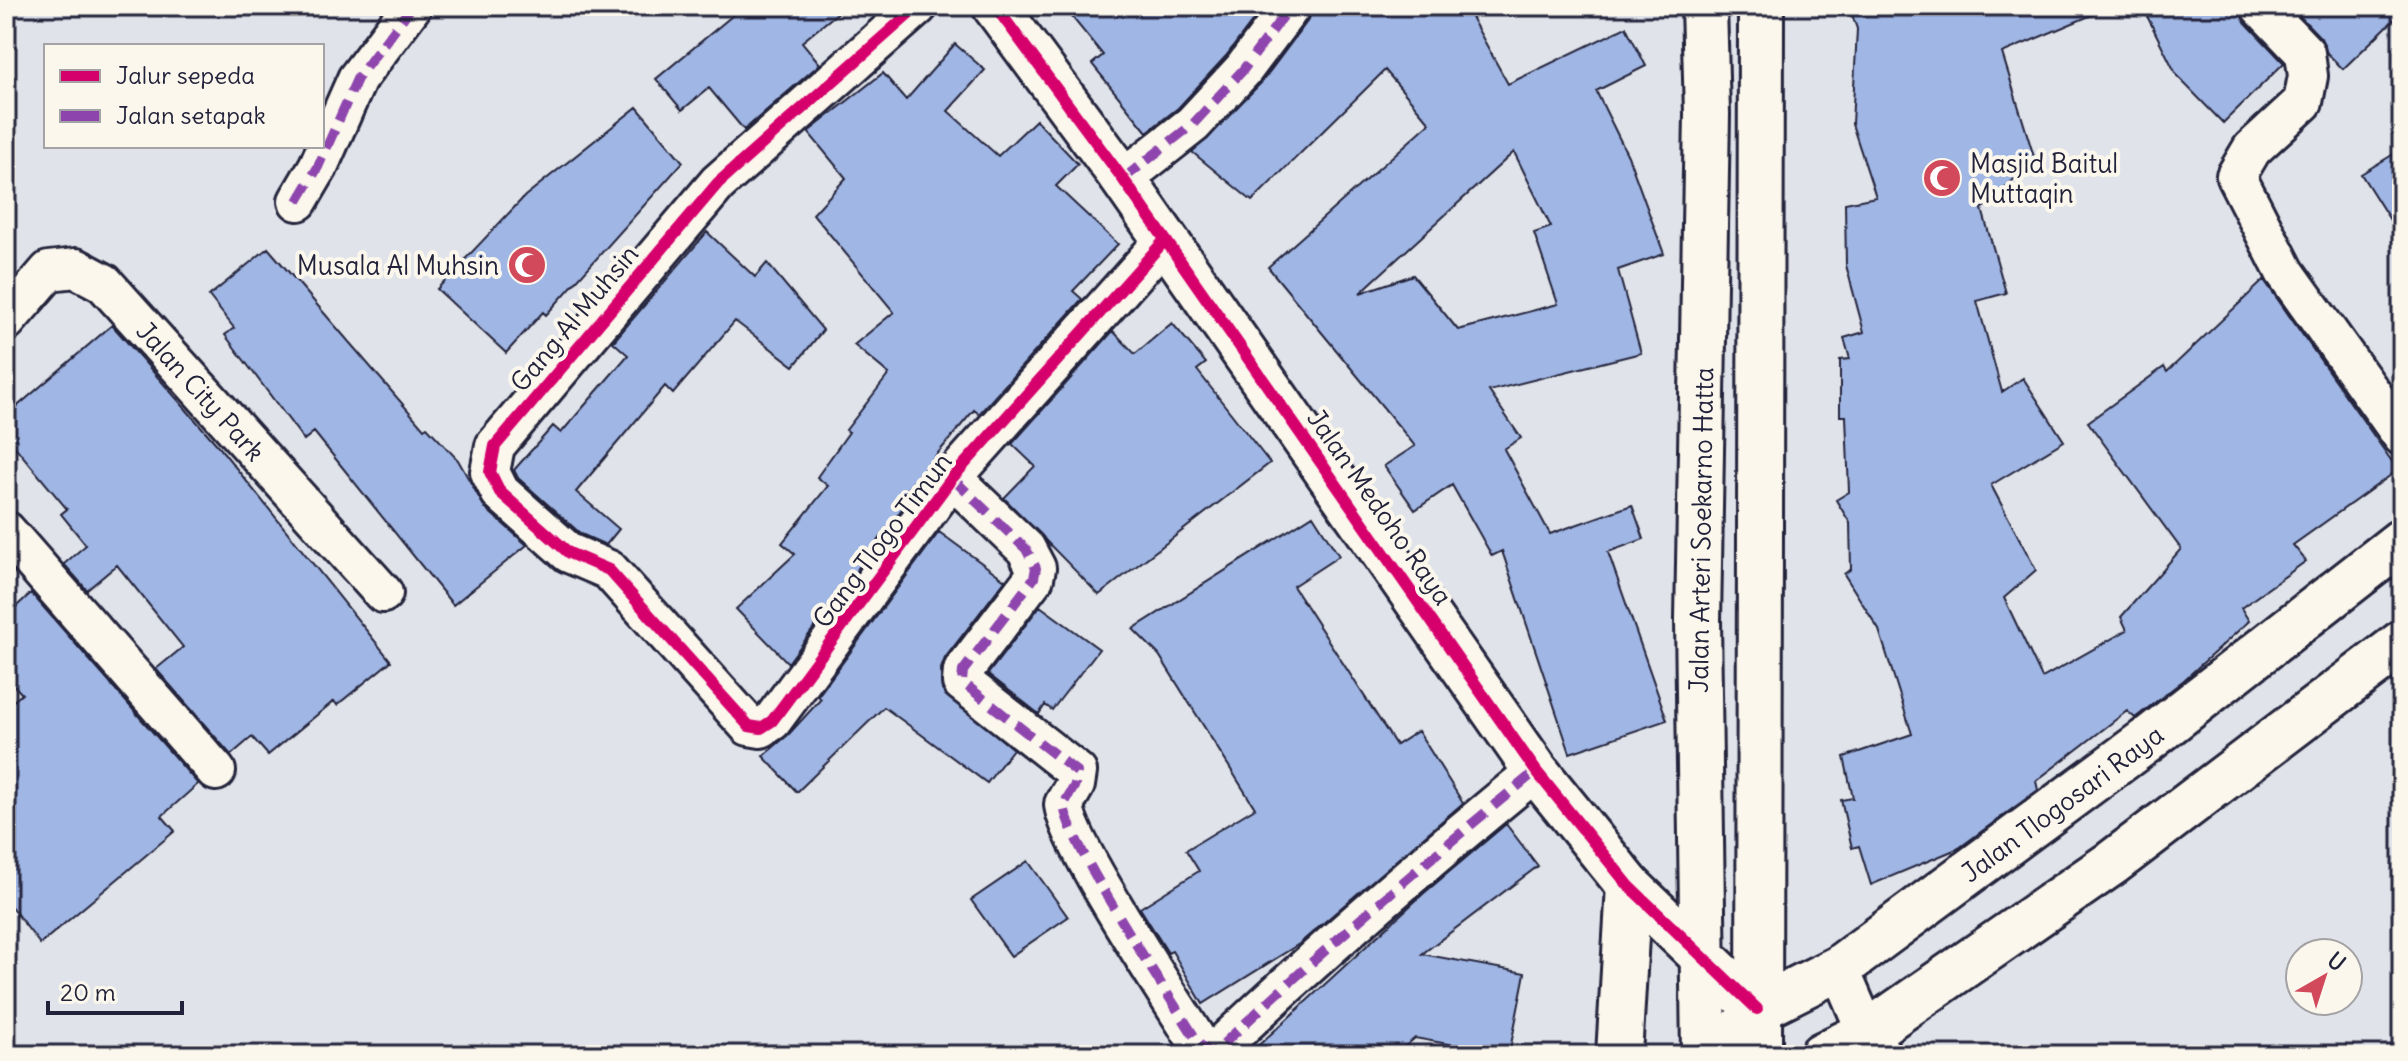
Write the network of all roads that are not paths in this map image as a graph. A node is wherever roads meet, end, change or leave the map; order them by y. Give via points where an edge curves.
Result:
1 (412, 6) edge
2 (918, 6) edge
3 (995, 6) edge
4 (1291, 6) edge
5 (1704, 6) edge
6 (1761, 6) edge
7 (2260, 6) edge
8 (1123, 179) junction
9 (298, 201) dead end
10 (1165, 240) junction
11 (6, 321) edge
12 (2402, 436) edge
13 (952, 478) junction
14 (6, 531) edge
15 (2402, 541) edge
16 (383, 593) dead end
17 (2402, 643) edge
18 (696, 668) joint
19 (216, 771) dead end
20 (1536, 771) junction
21 (1629, 886) junction
22 (1702, 955) junction
23 (1839, 968) junction
24 (1757, 1009) junction
25 (1874, 1044) edge
26 (1619, 1055) edge
27 (1704, 1055) edge
28 (1720, 1055) edge
29 (1759, 1055) edge
30 (1822, 1055) edge

1 - 9 street via 357,79
2 - 18 street, Gang Al Muhsin via 718,183 495,446 490,472 500,492 569,553 609,570
3 - 8 street, Jalan Medoho Raya
4 - 8 street via 1193,124
5 - 22 street, Jalan Arteri Soekarno Hatta via 1707,114 1698,620
6 - 24 street
7 - 12 street via 2305,53 2308,76 2303,102 2252,149 2236,176 2285,272
8 - 10 street, Jalan Medoho Raya
10 - 13 street, Gang Tlogo Timun
10 - 20 street, Jalan Medoho Raya
11 - 16 street, Jalan City Park via 49,271 76,268 104,283
13 - 18 street, Gang Tlogo Timun via 772,721 761,728 749,726
13 - 20 street via 1026,549 1036,568 1034,578 963,671 962,682 1077,772 1064,804 1066,816 1104,888 1199,1044 1210,1053
14 - 19 street
15 - 23 street, Jalan Tlogosari Raya via 2146,741
17 - 25 street
20 - 21 street, Jalan Medoho Raya
21 - 22 street, Jalan Medoho Raya
21 - 26 street
22 - 24 street, Jalan Medoho Raya
22 - 27 street, Jalan Arteri Soekarno Hatta
23 - 24 street, Jalan Tlogosari Raya
23 - 25 street
24 - 28 street, Jalan Tlogosari Raya
24 - 29 street
25 - 30 street

